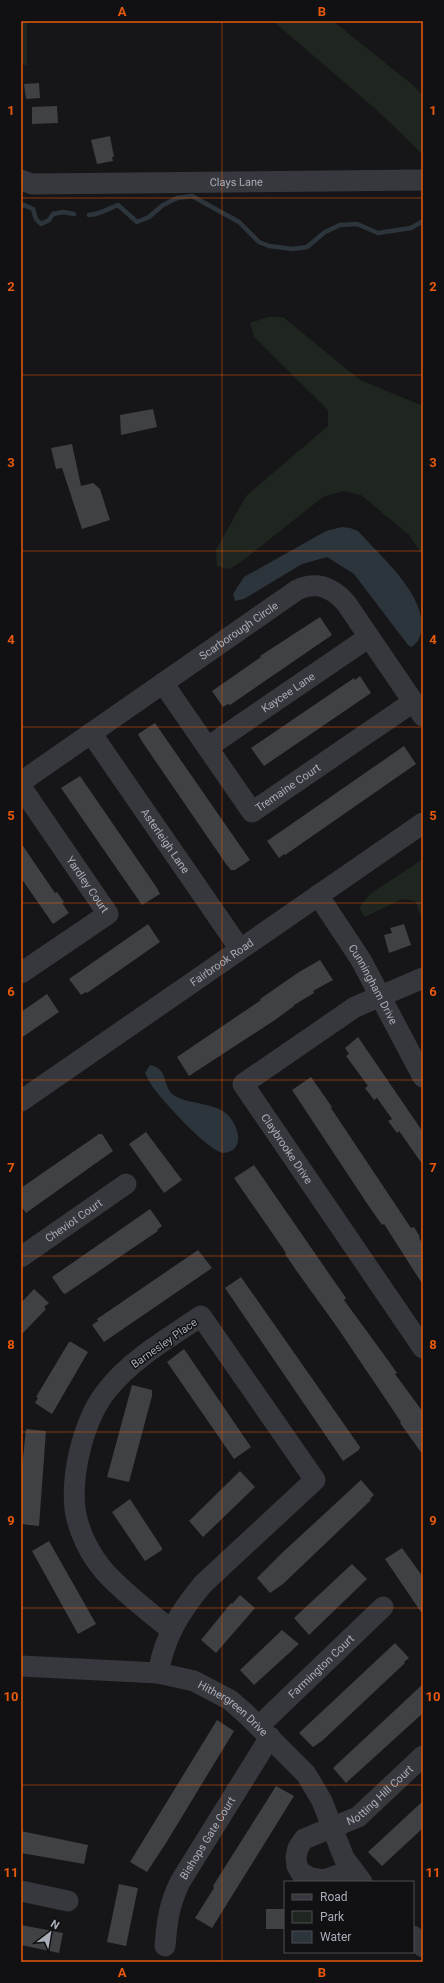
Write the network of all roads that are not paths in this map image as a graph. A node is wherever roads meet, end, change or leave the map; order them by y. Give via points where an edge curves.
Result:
1 (21, 180) edge
2 (423, 180) edge
3 (369, 638) junction
4 (164, 683) junction
5 (418, 709) edge
6 (91, 733) junction
7 (208, 747) junction
8 (21, 782) edge
9 (21, 787) edge
10 (423, 823) edge
11 (318, 895) junction
12 (240, 949) junction
13 (21, 973) edge
14 (423, 978) edge
15 (380, 995) junction
16 (423, 1077) edge
17 (21, 1101) edge
18 (126, 1184) dead end
19 (21, 1257) edge
20 (423, 1348) edge
21 (383, 1608) dead end
22 (171, 1630) junction
23 (21, 1666) edge
24 (158, 1673) junction
25 (264, 1731) junction
26 (423, 1756) edge
27 (331, 1827) junction
28 (358, 1876) edge
29 (21, 1891) edge
30 (68, 1901) dead end
31 (166, 1946) dead end

1 - 2 street, Clays Lane via 32,184
3 - 4 street, Scarborough Circle via 338,594 319,585 306,586
3 - 5 street, Scarborough Circle
3 - 7 street, Kaycee Lane
4 - 6 street, Scarborough Circle
4 - 7 street, Tremaine Court
5 - 7 street, Tremaine Court via 252,812
6 - 8 street, Scarborough Circle
6 - 12 street, Asterleigh Lane
9 - 13 street, Yardley Court via 108,914
10 - 11 street, Fairbrook Road
11 - 12 street, Fairbrook Road
11 - 15 street, Cunningham Drive via 361,960
12 - 17 street, Fairbrook Road
14 - 15 street
15 - 16 street, Cunningham Drive
15 - 20 street, Claybrooke Drive via 355,1007 243,1084
18 - 19 street, Cheviot Court
21 - 25 street, Farmington Court
22 - 22 street, Barnesley Place via 190,1599 203,1584 315,1480 201,1316 136,1360 108,1389 90,1419 75,1481 75,1510 81,1532 104,1571
22 - 24 street, Barnesley Place
23 - 24 street, Hithergreen Drive
24 - 25 street, Hithergreen Drive via 194,1681 214,1690 230,1700
25 - 27 street, Hithergreen Drive via 306,1774 322,1801
25 - 31 street, Bishops Gate Court via 180,1882 167,1918
26 - 27 street, Notting Hill Court via 358,1817
27 - 28 street, Hithergreen Drive via 338,1846
27 - 28 street, Notting Hill Court via 304,1839 298,1848 297,1866 301,1873 311,1878 324,1880
29 - 30 street

